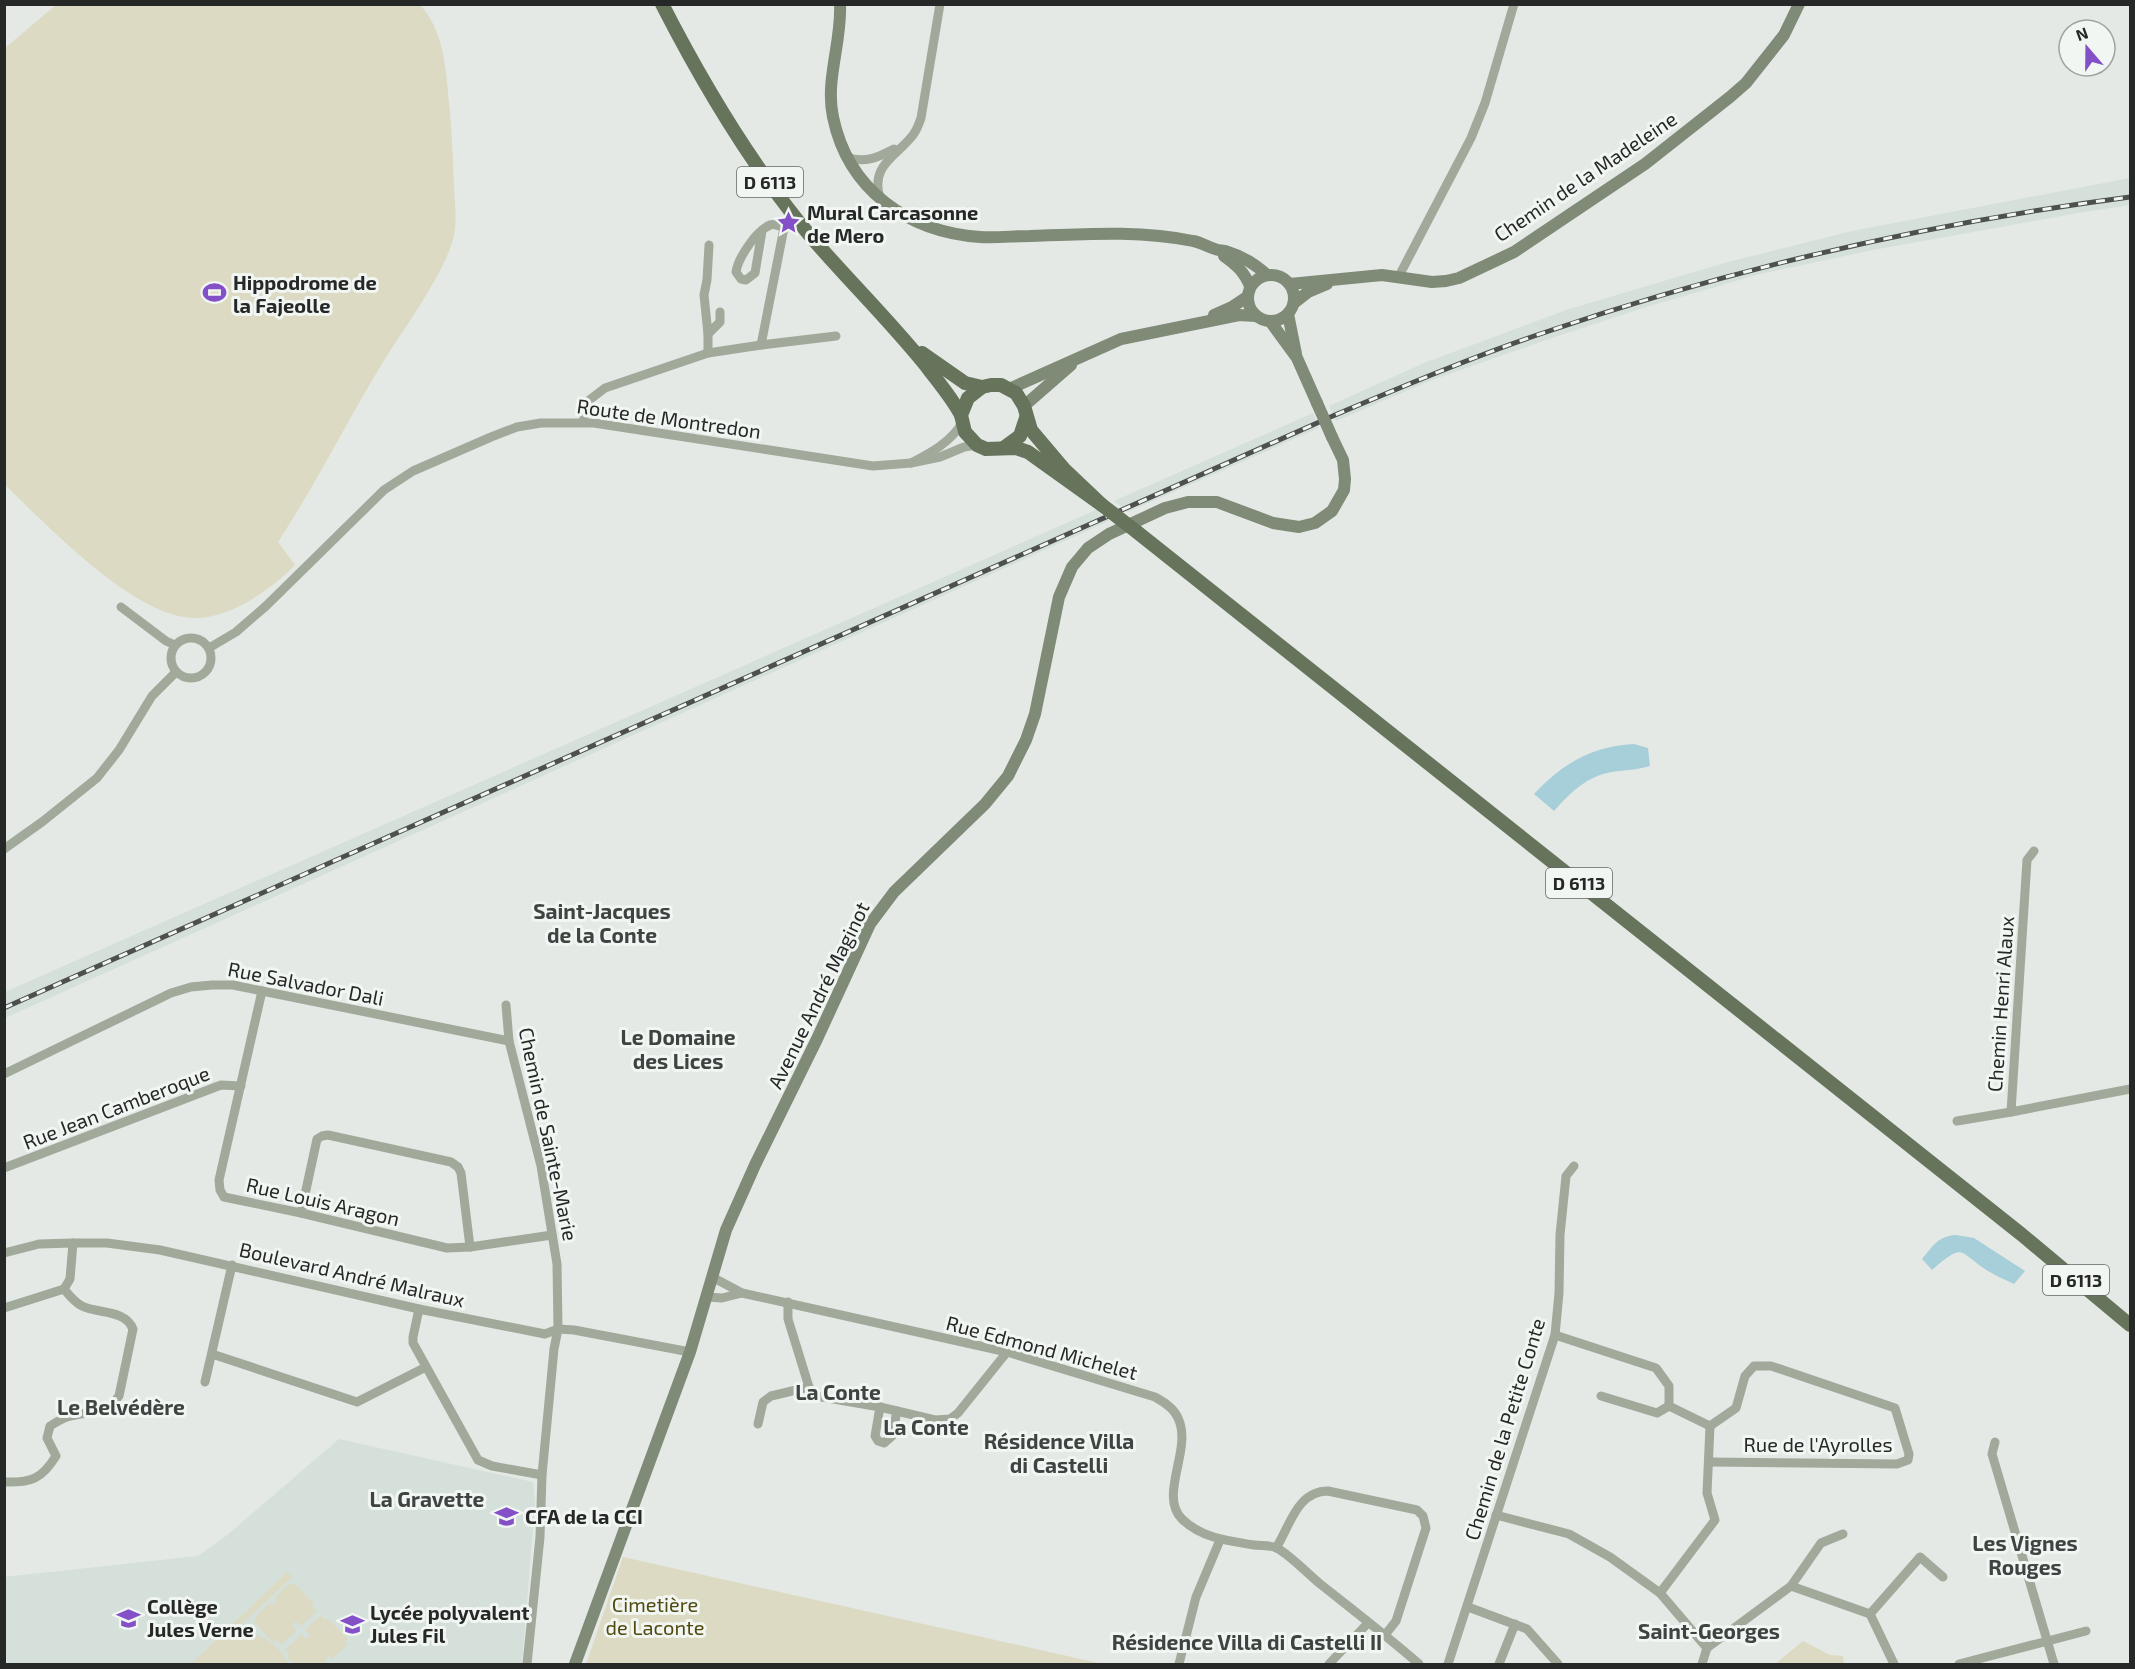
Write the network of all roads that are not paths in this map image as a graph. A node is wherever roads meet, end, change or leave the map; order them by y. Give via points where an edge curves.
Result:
1 (662, 4) edge
2 (840, 4) edge
3 (940, 4) edge
4 (1514, 4) edge
5 (1799, 4) edge
6 (904, 144) junction
7 (847, 157) junction
8 (867, 160) junction
9 (880, 170) junction
10 (860, 177) junction
11 (881, 200) junction
12 (762, 231) junction
13 (709, 245) dead end
14 (1216, 250) junction
15 (1267, 275) junction
16 (1399, 276) junction
17 (1341, 279) junction
18 (1290, 284) junction
19 (1249, 292) junction
20 (1291, 308) junction
21 (720, 312) dead end
22 (1256, 316) junction
23 (1204, 321) junction
24 (1270, 321) junction
25 (708, 334) junction
26 (836, 336) dead end
27 (905, 339) junction
28 (761, 345) junction
29 (708, 353) junction
30 (1083, 355) junction
31 (1297, 358) junction
32 (982, 387) junction
33 (1009, 388) junction
34 (1025, 412) junction
35 (962, 419) junction
36 (583, 422) junction
37 (978, 445) junction
38 (1005, 447) junction
39 (911, 464) junction
40 (1102, 505) junction
41 (121, 607) dead end
42 (175, 645) junction
43 (209, 648) junction
44 (176, 672) junction
45 (4, 849) edge
46 (2034, 851) dead end
47 (262, 991) junction
48 (506, 1005) dead end
49 (509, 1041) junction
50 (4, 1074) edge
51 (241, 1086) junction
52 (2130, 1089) edge
53 (2011, 1112) junction
54 (1957, 1121) dead end
55 (1574, 1166) dead end
56 (4, 1168) edge
57 (301, 1213) junction
58 (2021, 1234) junction
59 (552, 1235) junction
60 (73, 1243) junction
61 (470, 1247) junction
62 (4, 1253) edge
63 (232, 1265) junction
64 (712, 1277) junction
65 (728, 1284) junction
66 (64, 1289) junction
67 (742, 1293) junction
68 (726, 1296) junction
69 (707, 1297) junction
70 (788, 1302) junction
71 (4, 1308) edge
72 (419, 1309) junction
73 (2130, 1317) edge
74 (2130, 1325) edge
75 (558, 1329) junction
76 (1555, 1335) junction
77 (690, 1352) junction
78 (1007, 1352) junction
79 (212, 1354) junction
80 (426, 1367) junction
81 (205, 1382) dead end
82 (809, 1387) junction
83 (1601, 1396) dead end
84 (1669, 1406) junction
85 (880, 1407) junction
86 (897, 1411) junction
87 (759, 1424) dead end
88 (1710, 1426) junction
89 (1995, 1442) dead end
90 (1709, 1462) junction
91 (542, 1475) junction
92 (4, 1482) edge
93 (1496, 1515) junction
94 (1843, 1534) dead end
95 (1220, 1540) junction
96 (1276, 1548) junction
97 (1943, 1577) dead end
98 (1791, 1586) junction
99 (1660, 1593) junction
100 (1468, 1607) junction
101 (1870, 1614) junction
102 (1368, 1623) junction
103 (1515, 1624) junction
104 (2086, 1631) dead end
105 (1385, 1635) junction
106 (2047, 1641) junction
107 (1707, 1648) junction
108 (527, 1665) edge
109 (575, 1665) edge
110 (1179, 1665) edge
111 (1329, 1665) edge
112 (1419, 1665) edge
113 (1448, 1665) edge
114 (1499, 1665) edge
115 (1557, 1665) edge
116 (1702, 1665) edge
117 (1894, 1665) edge
118 (1959, 1665) edge
119 (2054, 1665) edge

1 - 27 main road, D 6113 via 747,150 810,235
2 - 7 street via 832,106
3 - 6 street via 921,118
4 - 16 street via 1472,138
5 - 16 street, Chemin de la Madeleine via 1784,35 1730,98 1568,217 1514,252 1459,278 1432,282
6 - 8 street
6 - 9 street
7 - 8 street
7 - 10 street
8 - 10 street via 860,169
9 - 10 street via 873,176
9 - 11 street
10 - 11 street
11 - 14 street via 905,217 955,234 1142,235 1196,241
12 - 12 street via 737,265 741,279 755,273
12 - 28 street via 770,225 784,228
13 - 25 street via 704,295
14 - 15 street via 1246,260
14 - 19 street via 1244,273
15 - 18 street via 1279,276
15 - 19 street via 1255,281
16 - 17 street, Chemin de la Madeleine
17 - 18 street, Chemin de la Madeleine
17 - 20 street via 1308,292
18 - 20 street
19 - 22 street via 1251,310
19 - 23 street via 1232,308
20 - 24 street via 1276,321
20 - 31 street
21 - 25 street via 720,322
22 - 23 street
22 - 24 street
23 - 30 street via 1121,339
24 - 31 street
25 - 29 street
26 - 28 street
27 - 32 main road, D 6113 via 952,376 965,384
27 - 35 main road, D 6113 via 954,402
28 - 29 street
29 - 36 street via 605,388 588,401
30 - 33 street
30 - 34 street
31 - 64 street, Avenue André Maginot, bridge via 1342,460 1344,490 1332,511 1315,523 1299,527 1273,523 1216,502 1188,502 1165,508 1109,534 1088,548 1072,567 1059,597 1035,714 1008,776 985,804 894,892 870,924 726,1230
32 - 33 main road
32 - 35 main road via 968,398
33 - 34 main road via 1016,393
34 - 38 main road via 1020,436
34 - 40 main road, D 6113 via 1031,430
35 - 37 main road via 965,432
35 - 39 street via 956,434
36 - 39 street, Route de Montredon via 873,466
36 - 43 street, Route de Montredon via 517,427 413,471 384,490 266,606 236,632
37 - 38 main road via 996,450
37 - 39 street, Route de Montredon
38 - 40 main road, D 6113 via 1028,452
40 - 58 main road, D 6113, bridge
41 - 42 street
42 - 43 street via 192,638
42 - 44 street via 170,659
43 - 44 street via 212,655 206,673 188,679
44 - 45 street via 152,696 119,750 97,777
46 - 53 street, Chemin Henri Alaux via 2027,860
47 - 49 street, Rue Salvador Dali
47 - 50 street, Rue Salvador Dali via 212,985 171,993
47 - 51 street, Rue Louis Aragon
48 - 49 street, Chemin de Sainte-Marie
49 - 59 street, Chemin de Sainte-Marie via 541,1166
51 - 56 street, Rue Jean Camberoque via 221,1085
51 - 57 street, Rue Louis Aragon via 220,1190 224,1197
52 - 53 street, Chemin Henri Alaux
53 - 54 street
55 - 76 street, Chemin de la Petite Conte via 1566,1176
57 - 61 street, Rue Louis Aragon via 447,1248
57 - 61 street via 317,1139 328,1135 451,1162 458,1167
58 - 73 main road, D 6113
58 - 74 main road, D 6113
59 - 61 street, Rue Louis Aragon
59 - 75 street, Chemin de Sainte-Marie via 557,1264
60 - 62 street, Boulevard André Malraux via 39,1244
60 - 63 street, Boulevard André Malraux via 160,1250
60 - 66 street via 70,1279
63 - 72 street, Boulevard André Malraux
63 - 79 street
64 - 65 street, Rue Edmond Michelet
64 - 69 street, Avenue André Maginot
65 - 67 street, Rue Edmond Michelet
65 - 68 street
66 - 71 street
66 - 92 street via 76,1303 123,1316 130,1322 133,1329 119,1396 101,1411 68,1417 50,1426 47,1438 56,1455 49,1467 31,1481
67 - 68 street, Rue Edmond Michelet
67 - 70 street, Rue Edmond Michelet
68 - 69 street, Rue Edmond Michelet
69 - 77 street, Avenue André Maginot
70 - 78 street, Rue Edmond Michelet
70 - 82 street via 788,1319
72 - 75 street, Boulevard André Malraux via 545,1334
72 - 80 street via 413,1343
75 - 77 street, Boulevard André Malraux
75 - 91 street, Chemin de Sainte-Marie
76 - 84 street via 1656,1368 1669,1386
76 - 93 street, Chemin de la Petite Conte
77 - 109 street, Avenue André Maginot
78 - 86 street via 950,1419 935,1420
78 - 95 street, Rue Edmond Michelet via 1155,1396 1169,1406 1182,1428 1183,1445 1173,1499 1176,1511 1195,1529
79 - 80 street via 357,1402
79 - 81 street
80 - 91 street via 478,1460
82 - 85 street via 816,1396
82 - 87 street via 771,1396 763,1402
83 - 84 street via 1657,1413
84 - 88 street
85 - 86 street
85 - 86 street via 875,1436 884,1443 892,1436
88 - 90 street
88 - 90 street, Rue de l'Ayrolles via 1736,1408 1745,1376 1754,1366 1771,1366 1895,1408 1909,1454 1908,1460 1897,1464
89 - 106 street via 1992,1454
90 - 99 street via 1708,1499 1715,1520
91 - 108 street, Chemin de Sainte-Marie
93 - 99 street via 1569,1534 1610,1557
93 - 100 street, Chemin de la Petite Conte
94 - 98 street via 1821,1543
95 - 96 street
95 - 110 street via 1196,1597
96 - 102 street
96 - 105 street via 1300,1503 1319,1491 1417,1510 1426,1528 1396,1621
97 - 101 street via 1920,1557
98 - 101 street
98 - 107 street
99 - 107 street
100 - 103 street
100 - 113 street, Chemin de la Petite Conte
101 - 117 street
102 - 105 street
102 - 111 street
103 - 114 street
103 - 115 street via 1527,1629
104 - 106 street
105 - 112 street
106 - 118 street
106 - 119 street
107 - 116 street

